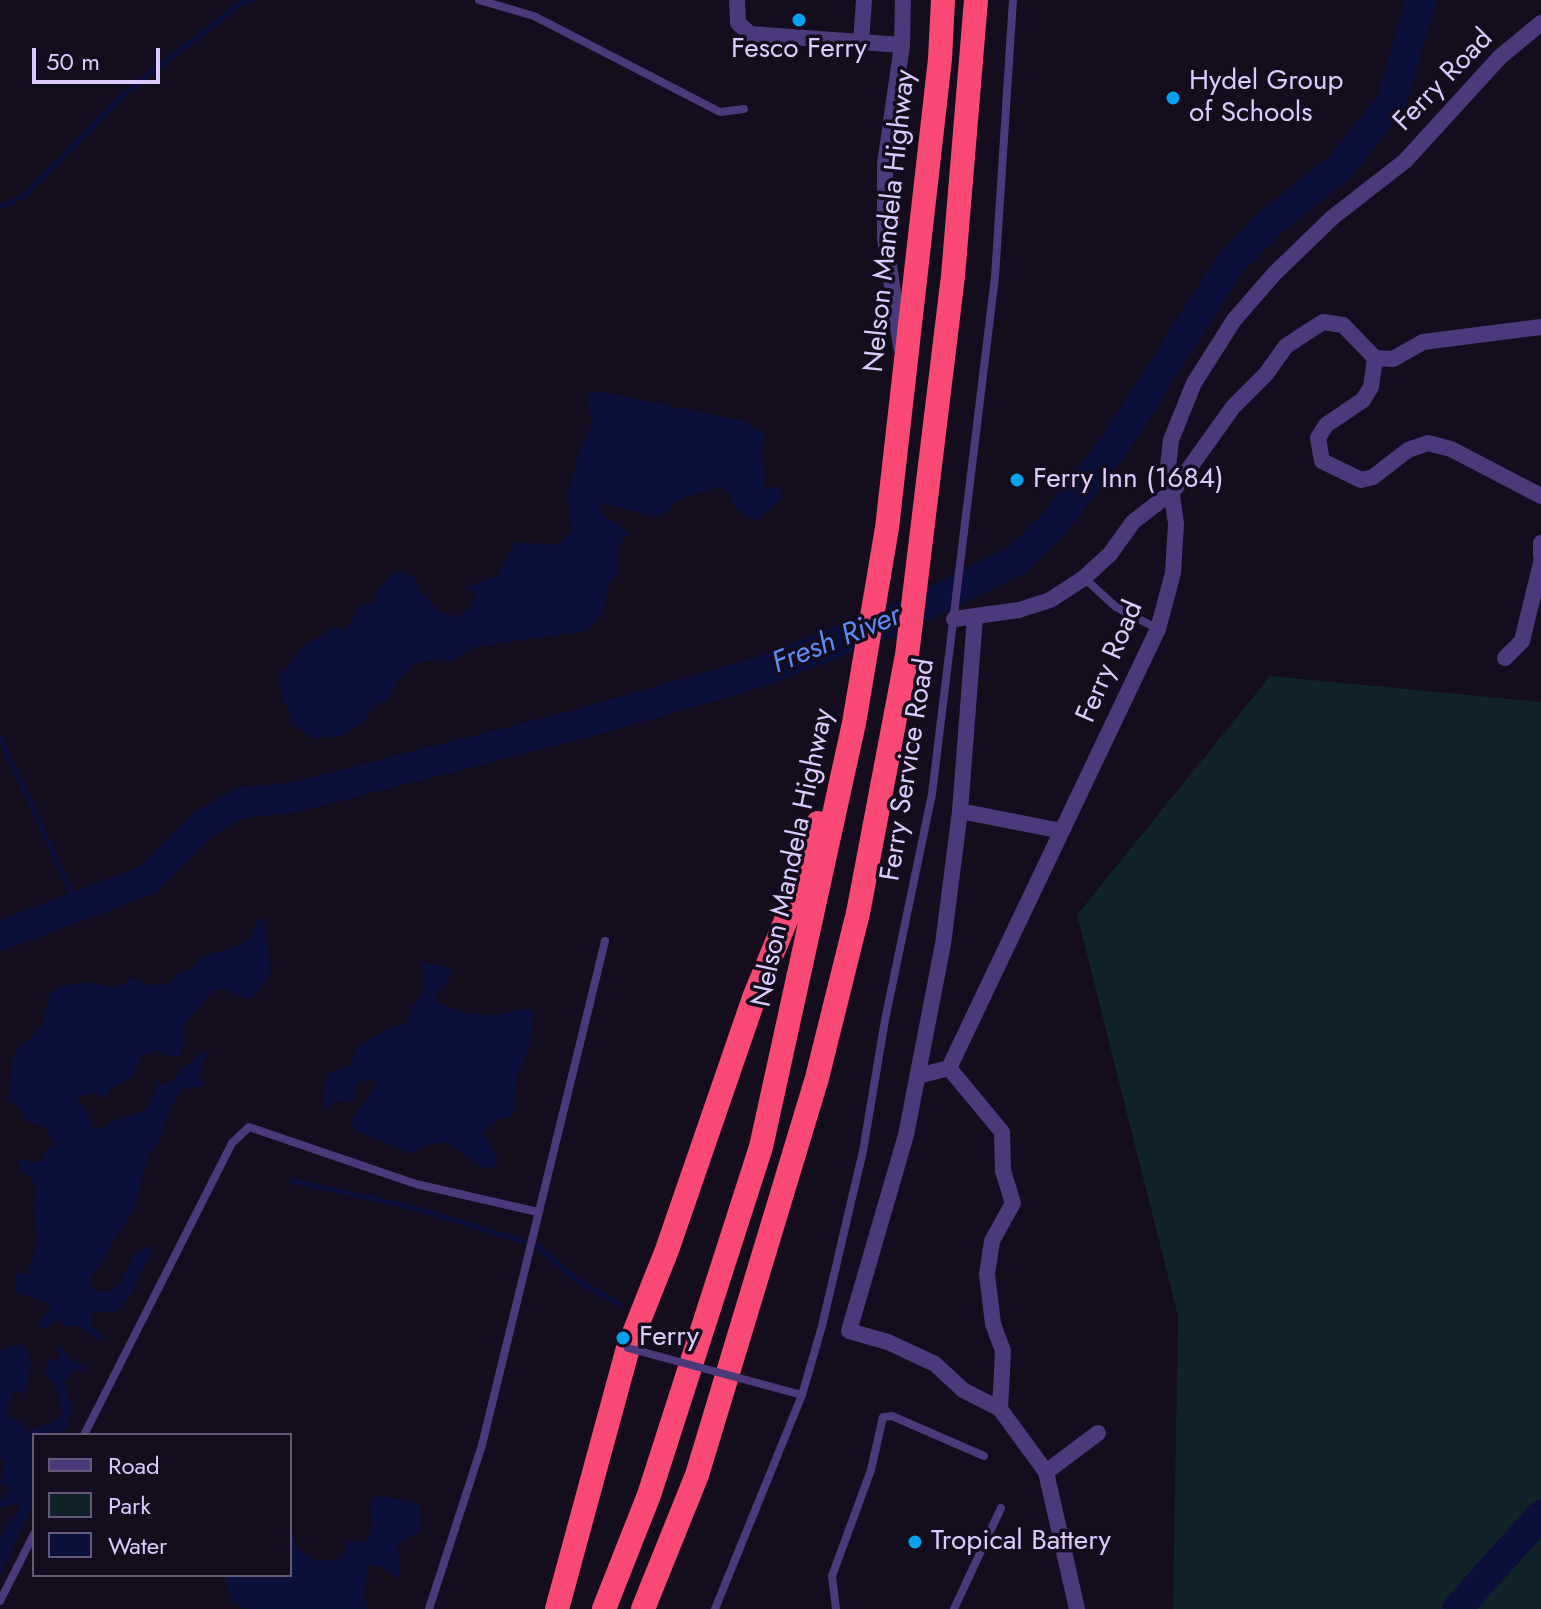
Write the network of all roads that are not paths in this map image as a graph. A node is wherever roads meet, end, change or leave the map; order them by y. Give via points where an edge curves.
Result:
1 (479, 0) edge
2 (737, 0) edge
3 (864, 0) edge
4 (903, 0) edge
5 (943, 0) edge
6 (976, 0) edge
7 (1013, 0) edge
8 (1541, 23) edge
9 (861, 43) junction
10 (902, 45) junction
11 (744, 109) dead end
12 (1541, 327) edge
13 (1375, 358) junction
14 (904, 372) junction
15 (1173, 491) junction
16 (1541, 496) edge
17 (1541, 543) edge
18 (1541, 556) edge
19 (1541, 563) edge
20 (1084, 578) junction
21 (975, 617) junction
22 (954, 619) junction
23 (1158, 629) junction
24 (1505, 658) dead end
25 (854, 723) junction
26 (960, 811) junction
27 (1062, 831) junction
28 (605, 941) dead end
29 (949, 1068) junction
30 (918, 1076) junction
31 (538, 1212) junction
32 (628, 1348) junction
33 (802, 1395) junction
34 (1000, 1409) junction
35 (85, 1433) edge
36 (1098, 1433) dead end
37 (984, 1456) dead end
38 (1046, 1472) junction
39 (1001, 1508) dead end
40 (32, 1538) edge
41 (0, 1601) edge
42 (429, 1609) edge
43 (557, 1609) edge
44 (604, 1609) edge
45 (643, 1609) edge
46 (715, 1609) edge
47 (836, 1609) edge
48 (954, 1609) edge
49 (1077, 1609) edge

1 - 11 lane via 534,16 720,112
2 - 9 street via 738,23 750,34
3 - 9 street
4 - 10 street
5 - 14 highway, Nelson Mandela Highway
6 - 45 highway via 953,276 924,524 907,655 858,913 817,1078 697,1475
7 - 22 lane, Ferry Service Road via 995,277
8 - 15 street, Ferry Road via 1500,57 1405,161 1333,217 1234,320 1194,383 1171,440 1168,467
9 - 10 street
10 - 14 street via 885,164 885,238
12 - 13 street via 1423,342 1393,359
13 - 15 street via 1343,325 1323,322 1300,335 1233,407
13 - 16 street via 1371,387 1363,400 1326,425 1318,438 1322,461 1361,480 1428,443 1451,449
14 - 25 highway, Nelson Mandela Highway via 887,528
15 - 20 street via 1133,522
15 - 23 street, Ferry Road via 1173,573
17 - 18 street
19 - 24 street via 1522,641
20 - 21 street via 1050,600
20 - 23 lane via 1116,607
21 - 22 street
21 - 26 street
22 - 33 lane, Ferry Service Road via 932,794 863,1151
23 - 27 street, Ferry Road
25 - 32 highway via 796,896
25 - 44 highway, Nelson Mandela Highway via 761,1147 649,1495
26 - 27 street
26 - 30 street via 943,944
27 - 29 street, Ferry Road
28 - 31 lane
29 - 30 street
29 - 34 street via 1002,1132 1003,1171 1013,1203 992,1241 987,1274 993,1324 1003,1351
30 - 34 street via 849,1331 935,1364 963,1390
31 - 35 lane via 416,1184 249,1127 232,1143
31 - 42 lane via 482,1445
32 - 33 lane, bridge
32 - 43 highway
33 - 46 lane, Ferry Service Road
34 - 38 street
36 - 38 street
37 - 47 lane via 892,1416 883,1417 871,1470 832,1576
38 - 49 street
39 - 48 lane
40 - 41 lane

